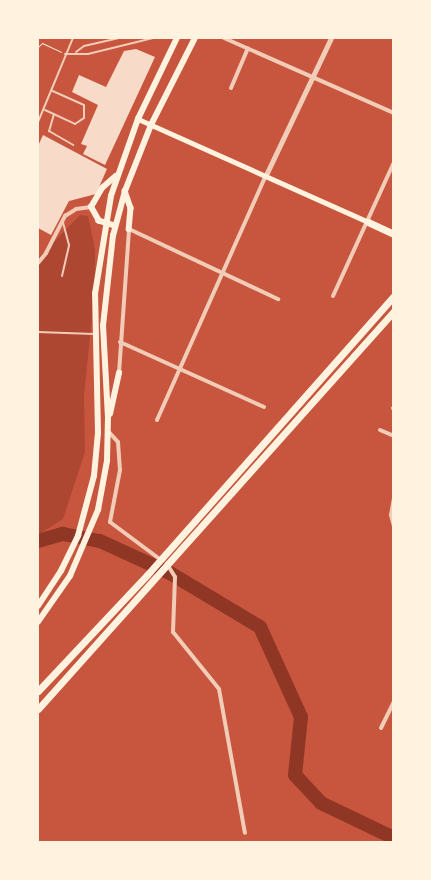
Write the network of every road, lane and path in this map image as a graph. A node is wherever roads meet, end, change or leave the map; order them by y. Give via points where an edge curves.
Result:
1 (73, 38) edge
2 (120, 38) edge
3 (153, 38) edge
4 (177, 38) edge
5 (195, 38) edge
6 (224, 38) edge
7 (331, 38) edge
8 (38, 46) edge
9 (248, 48) junction
10 (76, 52) junction
11 (65, 54) junction
12 (312, 77) junction
13 (231, 88) dead end
14 (52, 91) junction
15 (45, 110) junction
16 (394, 113) edge
17 (54, 114) junction
18 (138, 119) junction
19 (38, 122) edge
20 (151, 125) junction
21 (73, 145) dead end
22 (394, 162) edge
23 (266, 175) junction
24 (116, 176) junction
25 (125, 191) junction
26 (91, 207) junction
27 (62, 220) junction
28 (368, 222) junction
29 (104, 224) junction
30 (115, 226) junction
31 (129, 229) junction
32 (394, 234) edge
33 (38, 263) edge
34 (222, 274) junction
35 (62, 276) dead end
36 (333, 296) dead end
37 (394, 296) edge
38 (278, 299) dead end
39 (394, 311) edge
40 (38, 332) edge
41 (94, 334) junction
42 (120, 342) junction
43 (180, 370) junction
44 (119, 372) joint
45 (264, 407) dead end
46 (108, 418) junction
47 (157, 420) dead end
48 (380, 430) dead end
49 (108, 431) junction
50 (394, 436) edge
51 (394, 498) edge
52 (394, 526) edge
53 (38, 606) edge
54 (38, 622) edge
55 (38, 692) edge
56 (394, 701) edge
57 (38, 709) edge
58 (382, 728) dead end
59 (245, 833) dead end

1 - 11 lane
2 - 10 lane via 84,46
3 - 10 lane via 88,54
4 - 18 main road
5 - 20 main road
6 - 9 street
7 - 12 street
8 - 11 path via 42,43
9 - 12 street
9 - 13 street
10 - 11 lane
11 - 14 lane
12 - 16 street
12 - 23 street
14 - 15 lane
14 - 17 lane via 82,104 86,110 78,124
15 - 17 lane
15 - 19 lane
17 - 21 lane via 49,131
18 - 20 main road
18 - 24 main road
20 - 23 main road
20 - 25 main road
22 - 28 street
23 - 28 main road
23 - 34 street
24 - 26 main road via 102,188
24 - 29 main road
25 - 30 main road
25 - 31 main road via 131,208
26 - 27 street via 71,211
26 - 29 main road via 97,220
27 - 33 street
27 - 35 lane via 68,245
28 - 32 highway
28 - 36 street
29 - 30 main road
29 - 41 main road
30 - 46 main road via 108,262 103,326
31 - 34 street
31 - 42 street
34 - 38 street
34 - 43 street
37 - 55 highway via 147,575
39 - 57 highway
40 - 41 lane
41 - 53 main road via 98,433 90,499 74,546
42 - 43 street
42 - 44 street
43 - 45 street
43 - 47 street
44 - 46 main road
46 - 49 main road
48 - 50 street
49 - 54 main road via 100,502 82,552 65,584
49 - 59 street via 118,442 120,470 110,522 174,572 173,632 219,689
51 - 52 street via 391,515
56 - 58 street

